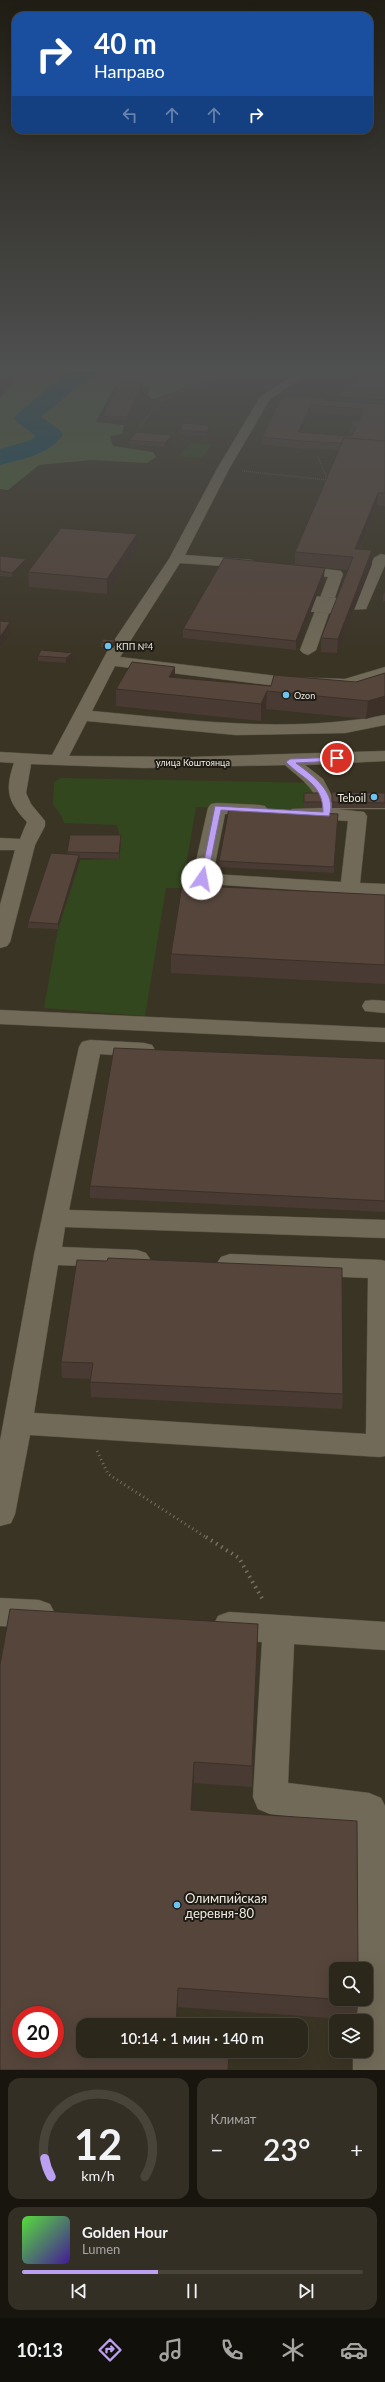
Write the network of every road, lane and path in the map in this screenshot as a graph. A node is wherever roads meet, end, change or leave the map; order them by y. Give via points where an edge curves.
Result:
1 (223, 469) edge
2 (229, 470) edge
3 (324, 470) edge
4 (384, 554) edge
5 (176, 559) junction
6 (313, 604) edge
7 (308, 650) dead end
8 (110, 661) junction
9 (385, 672) edge
10 (82, 715) junction
11 (385, 720) edge
12 (385, 756) edge
13 (0, 757) edge
14 (24, 759) junction
15 (58, 760) junction
16 (290, 762) junction
17 (385, 804) edge
18 (327, 808) junction
19 (0, 844) edge
20 (26, 845) junction
21 (350, 888) junction
22 (385, 890) edge
23 (0, 942) edge
24 (0, 1017) edge
25 (385, 1035) edge
26 (162, 1050) edge
27 (55, 1218) junction
28 (385, 1230) edge
29 (47, 1255) junction
30 (158, 1260) edge
31 (206, 1262) edge
32 (18, 1423) junction
33 (85, 1427) junction
34 (0, 1514) edge
35 (0, 1612) edge
36 (64, 1615) edge
37 (200, 1624) edge
38 (279, 1629) junction
39 (385, 1636) edge
40 (373, 2070) edge

1 - 5 street
2 - 3 path via 328,480
4 - 6 street, bridge via 364,604 355,607
5 - 7 street via 336,574
5 - 8 street
8 - 9 street via 285,682 346,684
8 - 10 street
10 - 11 street via 236,730 345,728
10 - 15 street
12 - 16 street, улица Коштоянца
13 - 14 street, улица Коштоянца
14 - 15 street, улица Коштоянца
14 - 20 street via 17,781 17,797 36,821
15 - 16 street, улица Коштоянца via 103,763
16 - 18 street via 317,783
17 - 18 street
18 - 21 street via 358,816
18 - 21 street via 217,808 202,879
19 - 20 street
20 - 23 street
21 - 22 street
24 - 25 street
26 - 27 street via 90,1047
27 - 28 street
27 - 29 street
29 - 30 street
29 - 32 street
31 - 33 street via 381,1269 380,1446
32 - 33 street
32 - 34 street
33 - 38 path via 108,1474 239,1558
35 - 36 street
37 - 38 street
38 - 39 street
38 - 40 street via 270,1797 369,1810

